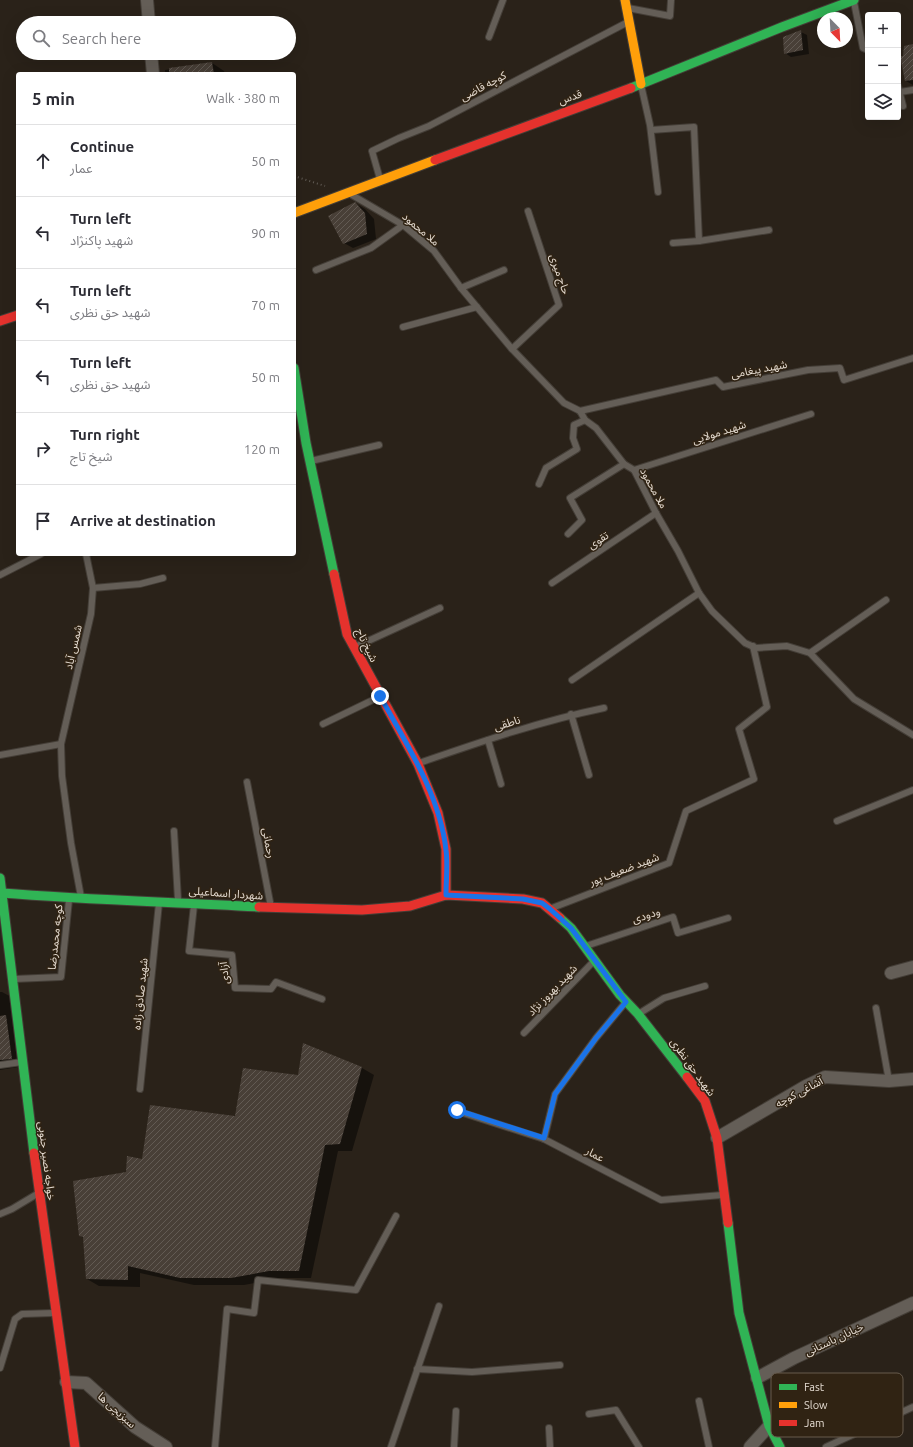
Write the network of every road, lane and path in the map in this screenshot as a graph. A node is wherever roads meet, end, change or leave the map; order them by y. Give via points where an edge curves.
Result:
1 (147, 0) edge
2 (503, 0) edge
3 (671, 0) edge
4 (854, 0) edge
5 (626, 4) edge
6 (148, 16) edge
7 (628, 22) junction
8 (488, 37) dead end
9 (865, 48) edge
10 (152, 60) edge
11 (153, 72) edge
12 (641, 84) junction
13 (901, 89) edge
14 (913, 90) edge
15 (901, 98) edge
16 (903, 106) dead end
17 (651, 130) junction
18 (296, 177) edge
19 (380, 180) junction
20 (347, 192) junction
21 (658, 192) dead end
22 (528, 211) dead end
23 (296, 212) edge
24 (403, 225) junction
25 (769, 230) dead end
26 (699, 241) junction
27 (673, 243) dead end
28 (316, 270) dead end
29 (504, 270) dead end
30 (461, 288) junction
31 (477, 307) junction
32 (16, 316) edge
33 (0, 322) edge
34 (403, 327) dead end
35 (512, 349) junction
36 (913, 358) edge
37 (296, 385) edge
38 (580, 411) junction
39 (811, 414) dead end
40 (584, 420) junction
41 (379, 445) dead end
42 (310, 462) junction
43 (624, 464) junction
44 (634, 470) junction
45 (539, 484) dead end
46 (656, 513) junction
47 (568, 534) dead end
48 (37, 556) edge
49 (86, 556) edge
50 (0, 575) edge
51 (164, 578) dead end
52 (552, 583) dead end
53 (94, 588) junction
54 (699, 593) junction
55 (886, 600) dead end
56 (440, 608) dead end
57 (753, 646) junction
58 (354, 647) junction
59 (810, 653) junction
60 (572, 680) dead end
61 (380, 696) junction
62 (604, 708) dead end
63 (571, 714) junction
64 (323, 724) dead end
65 (913, 735) edge
66 (488, 740) junction
67 (61, 744) junction
68 (0, 755) edge
69 (418, 764) junction
70 (590, 775) dead end
71 (248, 782) dead end
72 (501, 784) dead end
73 (913, 790) edge
74 (837, 821) dead end
75 (174, 831) dead end
76 (0, 878) edge
77 (1, 893) edge
78 (446, 895) junction
79 (69, 898) junction
80 (81, 899) junction
81 (159, 902) junction
82 (178, 902) junction
83 (195, 903) junction
84 (271, 908) junction
85 (550, 909) junction
86 (728, 918) dead end
87 (584, 946) junction
88 (594, 960) junction
89 (913, 967) edge
90 (891, 973) dead end
91 (13, 979) junction
92 (704, 986) dead end
93 (322, 999) dead end
94 (626, 1002) junction
95 (876, 1008) dead end
96 (638, 1014) junction
97 (524, 1033) dead end
98 (22, 1062) junction
99 (0, 1065) edge
100 (913, 1079) edge
101 (889, 1081) junction
102 (140, 1089) dead end
103 (457, 1110) dead end
104 (544, 1138) junction
105 (717, 1138) junction
106 (39, 1193) junction
107 (724, 1194) junction
108 (0, 1214) edge
109 (396, 1216) dead end
110 (913, 1303) edge
111 (439, 1306) dead end
112 (57, 1313) junction
113 (560, 1365) dead end
114 (0, 1368) edge
115 (418, 1369) junction
116 (757, 1378) junction
117 (66, 1382) junction
118 (699, 1401) dead end
119 (913, 1407) edge
120 (456, 1411) dead end
121 (903, 1412) edge
122 (590, 1414) dead end
123 (769, 1426) junction
124 (549, 1428) dead end
125 (771, 1430) edge
126 (775, 1437) edge
127 (848, 1437) edge
128 (75, 1447) edge
129 (166, 1447) edge
130 (215, 1447) edge
131 (391, 1447) edge
132 (454, 1447) edge
133 (550, 1447) edge
134 (639, 1447) edge
135 (709, 1447) edge
136 (750, 1447) edge
137 (780, 1447) edge
138 (826, 1447) edge

1 - 6 street
2 - 8 lane
3 - 5 lane via 670,16
4 - 9 lane
4 - 12 street, قدس
5 - 7 street
7 - 12 street
7 - 19 lane, کوچه قاضی via 429,126 372,151
10 - 11 street
12 - 17 lane
12 - 19 street, قدس
13 - 14 lane
15 - 16 lane
17 - 21 lane
17 - 26 lane via 694,127
18 - 20 path
19 - 20 street, قدس
20 - 23 street, قدس
20 - 24 lane, ملا محمود
22 - 35 lane, حاج میری via 559,305
24 - 28 lane via 372,248
24 - 30 lane, ملا محمود via 434,251
25 - 26 lane
26 - 27 lane
29 - 30 lane
30 - 31 lane, ملا محمود
31 - 34 lane
31 - 35 lane, ملا محمود
32 - 33 street
35 - 38 lane, ملا محمود via 564,403
36 - 38 lane, شهید پیغامی via 844,380 840,368 808,370 723,387 716,380
37 - 42 street, شیخ تاج via 303,443
38 - 40 lane, ملا محمود
39 - 44 lane, شهید مولایی
40 - 43 lane, ملا محمود via 596,428
40 - 45 lane via 574,425 573,438 577,449 546,468
41 - 42 lane
42 - 58 street, شیخ تاج via 347,634
43 - 44 lane, ملا محمود
43 - 47 lane via 570,498 582,520
44 - 46 lane, ملا محمود
46 - 52 lane, تقوی
46 - 54 lane, ملا محمود
48 - 50 lane
49 - 53 lane, شمس آباد
51 - 53 lane via 140,584
53 - 67 lane, شمس آباد via 91,614
54 - 57 lane, ملا محمود via 712,611 744,643
54 - 60 lane
55 - 59 lane
56 - 58 lane
57 - 59 lane, ملا محمود via 787,646
57 - 85 lane, شهید ضعیف پور via 767,706 739,729 754,779 686,811 669,863
58 - 61 street, شیخ تاج
59 - 65 lane, ملا محمود via 854,699
61 - 64 lane
61 - 69 street, شیخ تاج
62 - 63 lane, ناطقی
63 - 66 lane, ناطقی
63 - 70 lane
66 - 69 lane, ناطقی
66 - 72 lane
67 - 68 lane
67 - 80 lane, شمس آباد via 70,843
69 - 78 street, شیخ تاج via 438,813 446,849
71 - 84 lane, رحمانی
73 - 74 lane
75 - 82 lane
76 - 77 street, خواجه نصیر جنوبی
77 - 79 street, شهردار اسماعیلی
77 - 91 street, خواجه نصیر جنوبی
78 - 84 street, شهردار اسماعیلی via 410,906 362,910
78 - 85 street, شهید حق نظری via 523,899 542,903
79 - 80 street, شهردار اسماعیلی
79 - 91 lane, کوچه محمدرضا via 61,977
80 - 81 street, شهردار اسماعیلی
81 - 82 street, شهردار اسماعیلی
81 - 102 lane, شهید صادق زاده
82 - 83 street, شهردار اسماعیلی
83 - 84 street, شهردار اسماعیلی
83 - 93 lane, آزادی via 189,951 232,955 235,988 271,989 276,982
85 - 87 street, شهید حق نظری via 571,928
86 - 87 lane, ودودی via 678,933 673,918
87 - 88 street, شهید حق نظری
88 - 94 street, شهید حق نظری
88 - 97 lane, شهید بهروز نژاد
89 - 90 street
91 - 98 street, خواجه نصیر جنوبی
92 - 96 lane via 664,998
94 - 96 street, شهید حق نظری
94 - 104 lane via 555,1094
95 - 101 lane
96 - 105 street, شهید حق نظری via 705,1101
98 - 99 lane
98 - 106 street, خواجه نصیر جنوبی
100 - 101 street, آشاغی کوچه
101 - 105 street, آشاغی کوچه via 825,1077
103 - 104 lane, عمار
104 - 107 lane, عمار via 661,1200
105 - 107 street, شهید حق نظری
106 - 108 lane
106 - 112 street, خواجه نصیر جنوبی
107 - 116 street, شهید حق نظری via 739,1313
109 - 130 lane via 356,1290 258,1280 254,1313 227,1309
110 - 116 street, خیابان باستانی
111 - 115 lane
112 - 114 lane via 22,1314 15,1319
112 - 117 street, خواجه نصیر جنوبی
113 - 115 lane via 472,1372
115 - 131 lane
116 - 123 street, شهید حق نظری
117 - 128 street, خواجه نصیر جنوبی
117 - 129 street, سبزیچی ها via 86,1383 135,1428
118 - 135 lane
119 - 121 lane
120 - 132 lane
122 - 134 lane via 616,1410
123 - 125 street, شهید حق نظری
123 - 136 street
124 - 133 lane
126 - 137 street, شهید حق نظری
127 - 138 lane

